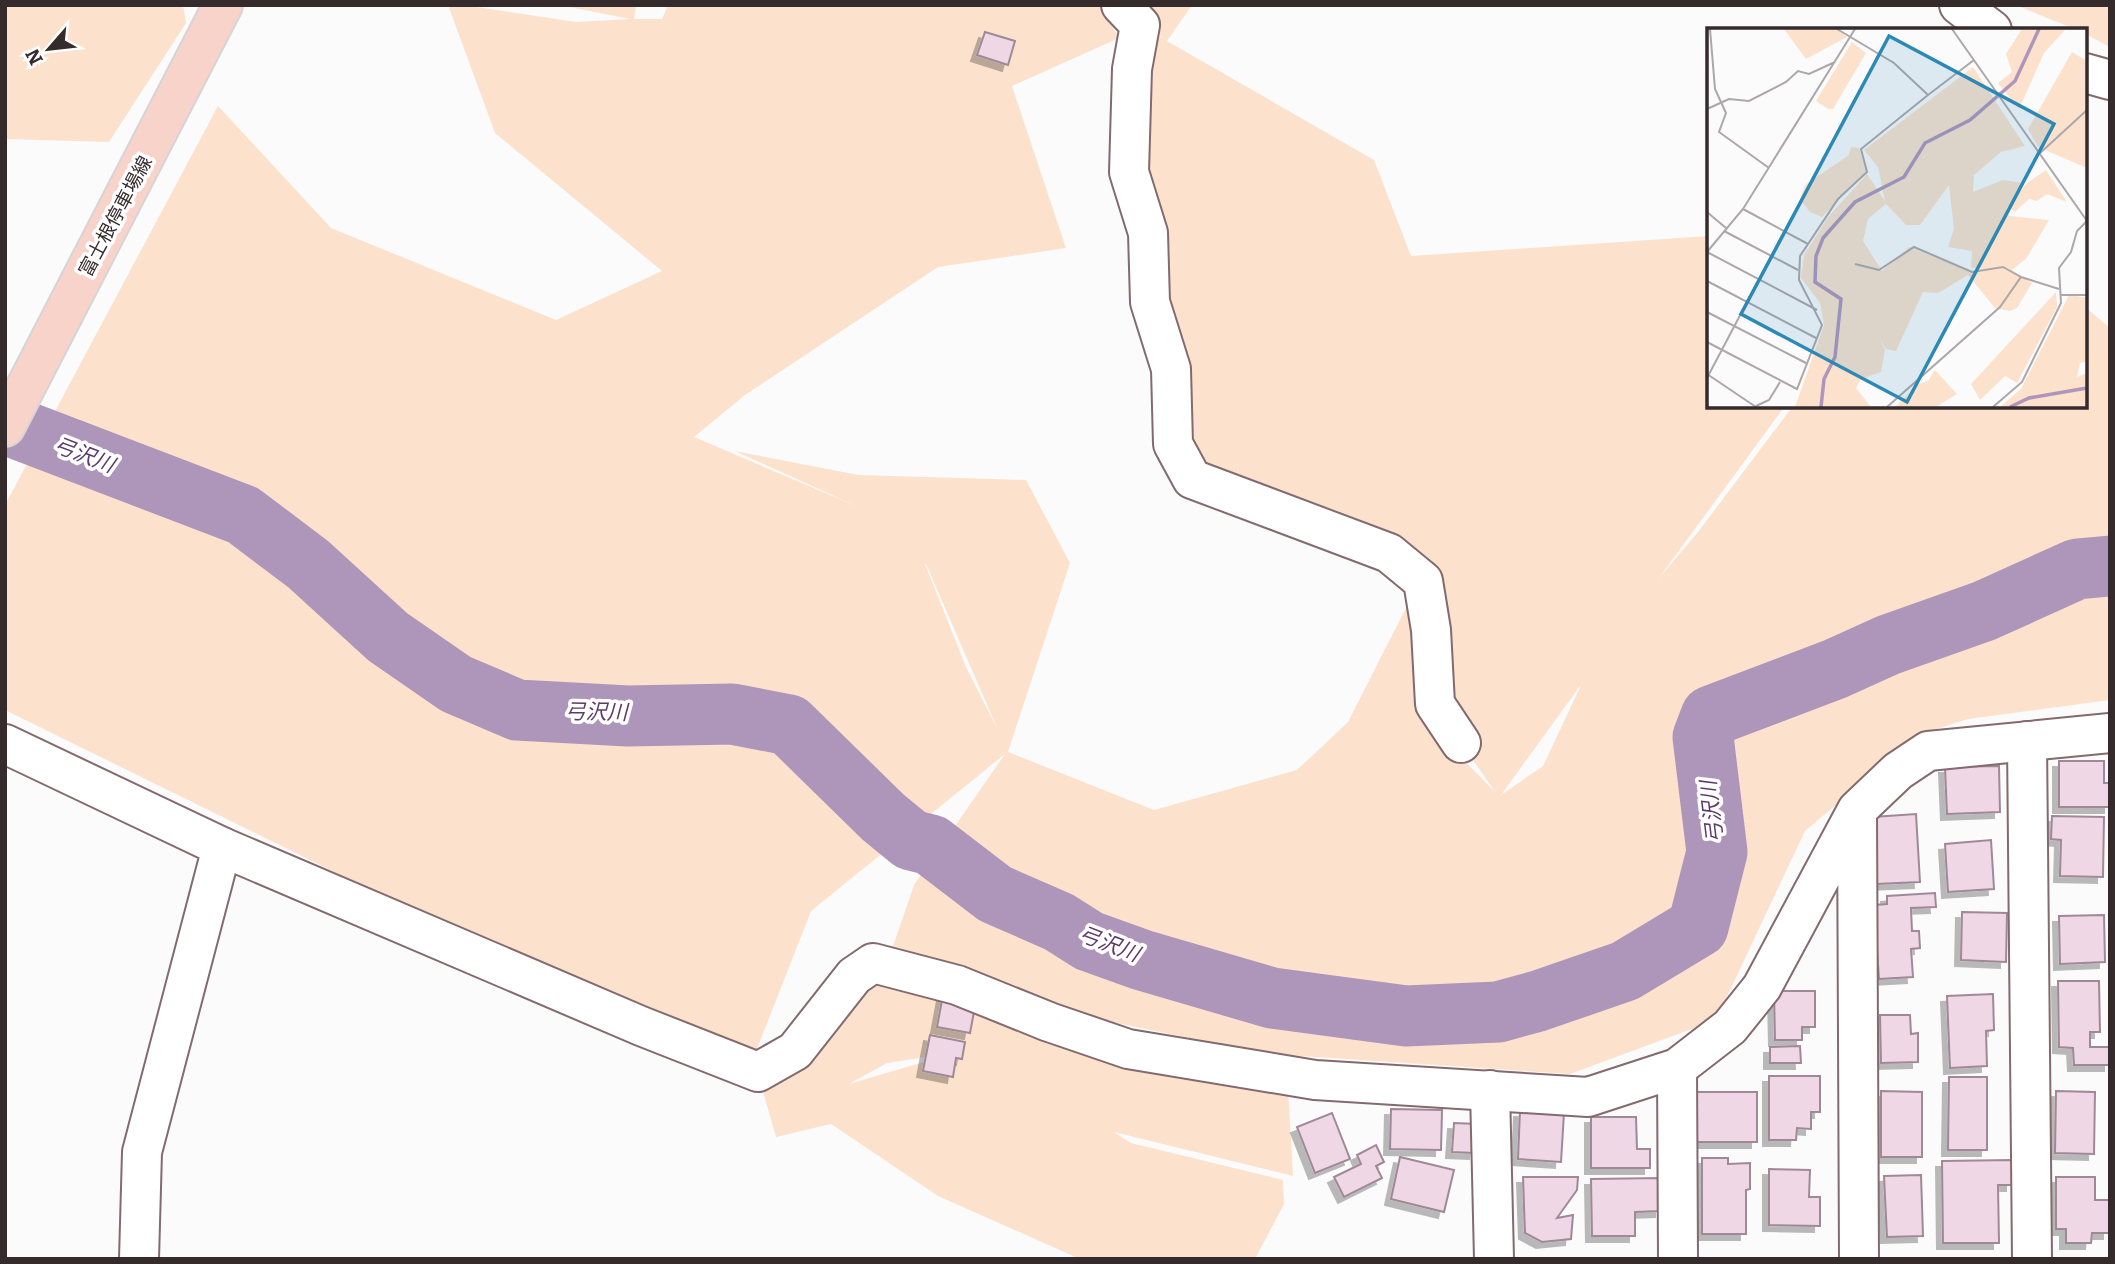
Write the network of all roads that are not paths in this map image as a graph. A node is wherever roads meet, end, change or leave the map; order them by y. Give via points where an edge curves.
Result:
1 (223, 5) edge
2 (1121, 5) edge
3 (1959, 5) edge
4 (1989, 28) edge
5 (2087, 74) edge
6 (2110, 80) edge
7 (5, 427) edge
8 (2110, 733) edge
9 (2026, 741) junction
10 (1461, 743) dead end
11 (5, 744) edge
12 (1857, 810) junction
13 (222, 846) junction
14 (1677, 1068) junction
15 (1490, 1090) junction
16 (139, 1259) edge
17 (1493, 1259) edge
18 (1678, 1259) edge
19 (1860, 1259) edge
20 (2032, 1259) edge

1 - 7 main road, 富士根停車場線
2 - 10 street via 1140,25 1132,69 1129,172 1148,233 1150,302 1171,369 1173,444 1192,479 1389,553 1423,582 1435,704
3 - 4 street
5 - 6 street
8 - 9 street
9 - 12 street via 1928,751 1898,771
9 - 20 street
11 - 13 street
12 - 14 street via 1762,987 1730,1027
12 - 19 street
13 - 15 street via 758,1072 795,1051 854,976 873,963 957,985 1128,1049 1315,1080
13 - 16 street via 142,1152
14 - 15 street via 1588,1097
14 - 18 street
15 - 17 street

